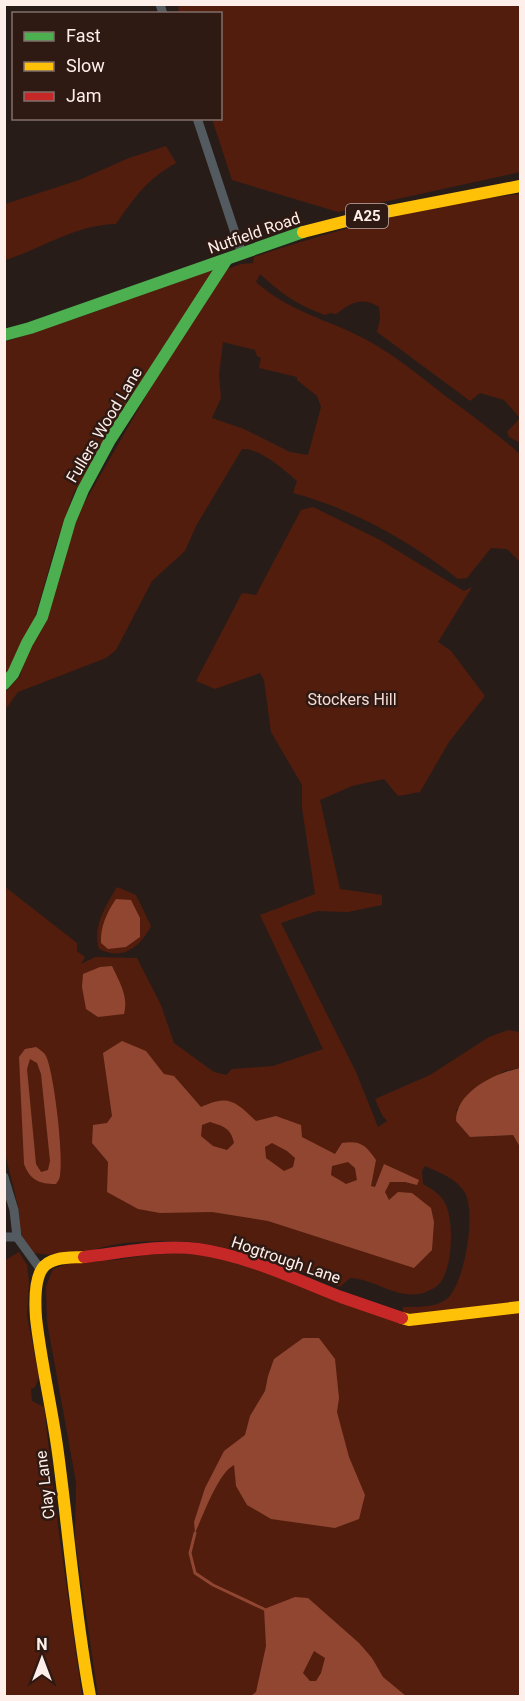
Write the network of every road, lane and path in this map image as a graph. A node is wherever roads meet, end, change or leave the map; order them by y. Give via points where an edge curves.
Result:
1 (198, 120) edge
2 (520, 186) edge
3 (242, 254) junction
4 (227, 259) junction
5 (4, 335) edge
6 (4, 684) edge
7 (4, 1177) edge
8 (4, 1237) edge
9 (17, 1237) junction
10 (41, 1270) junction
11 (520, 1308) edge
12 (90, 1696) edge

1 - 3 street
2 - 3 street, Nutfield Road / A25 via 370,215
3 - 4 street, Nutfield Road / A25
4 - 5 street, Nutfield Road / A25
4 - 6 street, Fullers Wood Lane via 110,440 83,490 70,520 42,617
7 - 9 street
8 - 9 street
9 - 10 street
10 - 11 street, Hogtrough Lane via 58,1259 174,1248 225,1255 268,1268 409,1320
10 - 12 street, Clay Lane via 36,1292 38,1333

